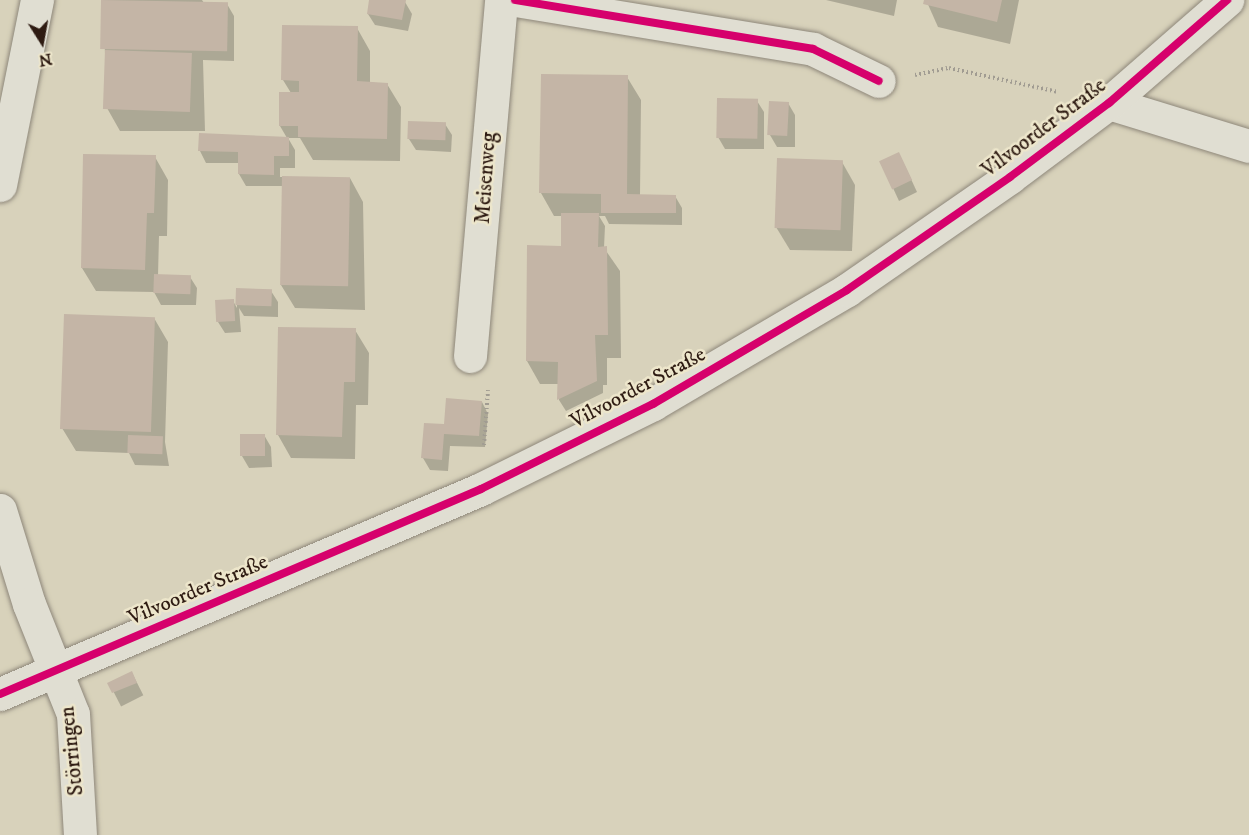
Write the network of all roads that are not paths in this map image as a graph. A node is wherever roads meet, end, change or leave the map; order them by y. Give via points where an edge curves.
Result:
1 (37, 0) edge
2 (501, 0) edge
3 (515, 0) edge
4 (1227, 0) edge
5 (879, 81) road end
6 (1109, 103) junction
7 (1249, 146) edge
8 (0, 185) edge
9 (470, 356) road end
10 (0, 510) edge
11 (58, 669) junction
12 (0, 694) edge
13 (80, 835) edge

1 - 8 street
2 - 9 street, Meisenweg
3 - 5 street via 813,49
4 - 6 street, Vilvoorder Straße
6 - 7 street
6 - 11 street, Vilvoorder Straße via 1010,177 837,296 653,404 481,489
10 - 11 street, Störringen via 29,604
11 - 12 street, Vilvoorder Straße
11 - 13 street, Störringen via 73,714

